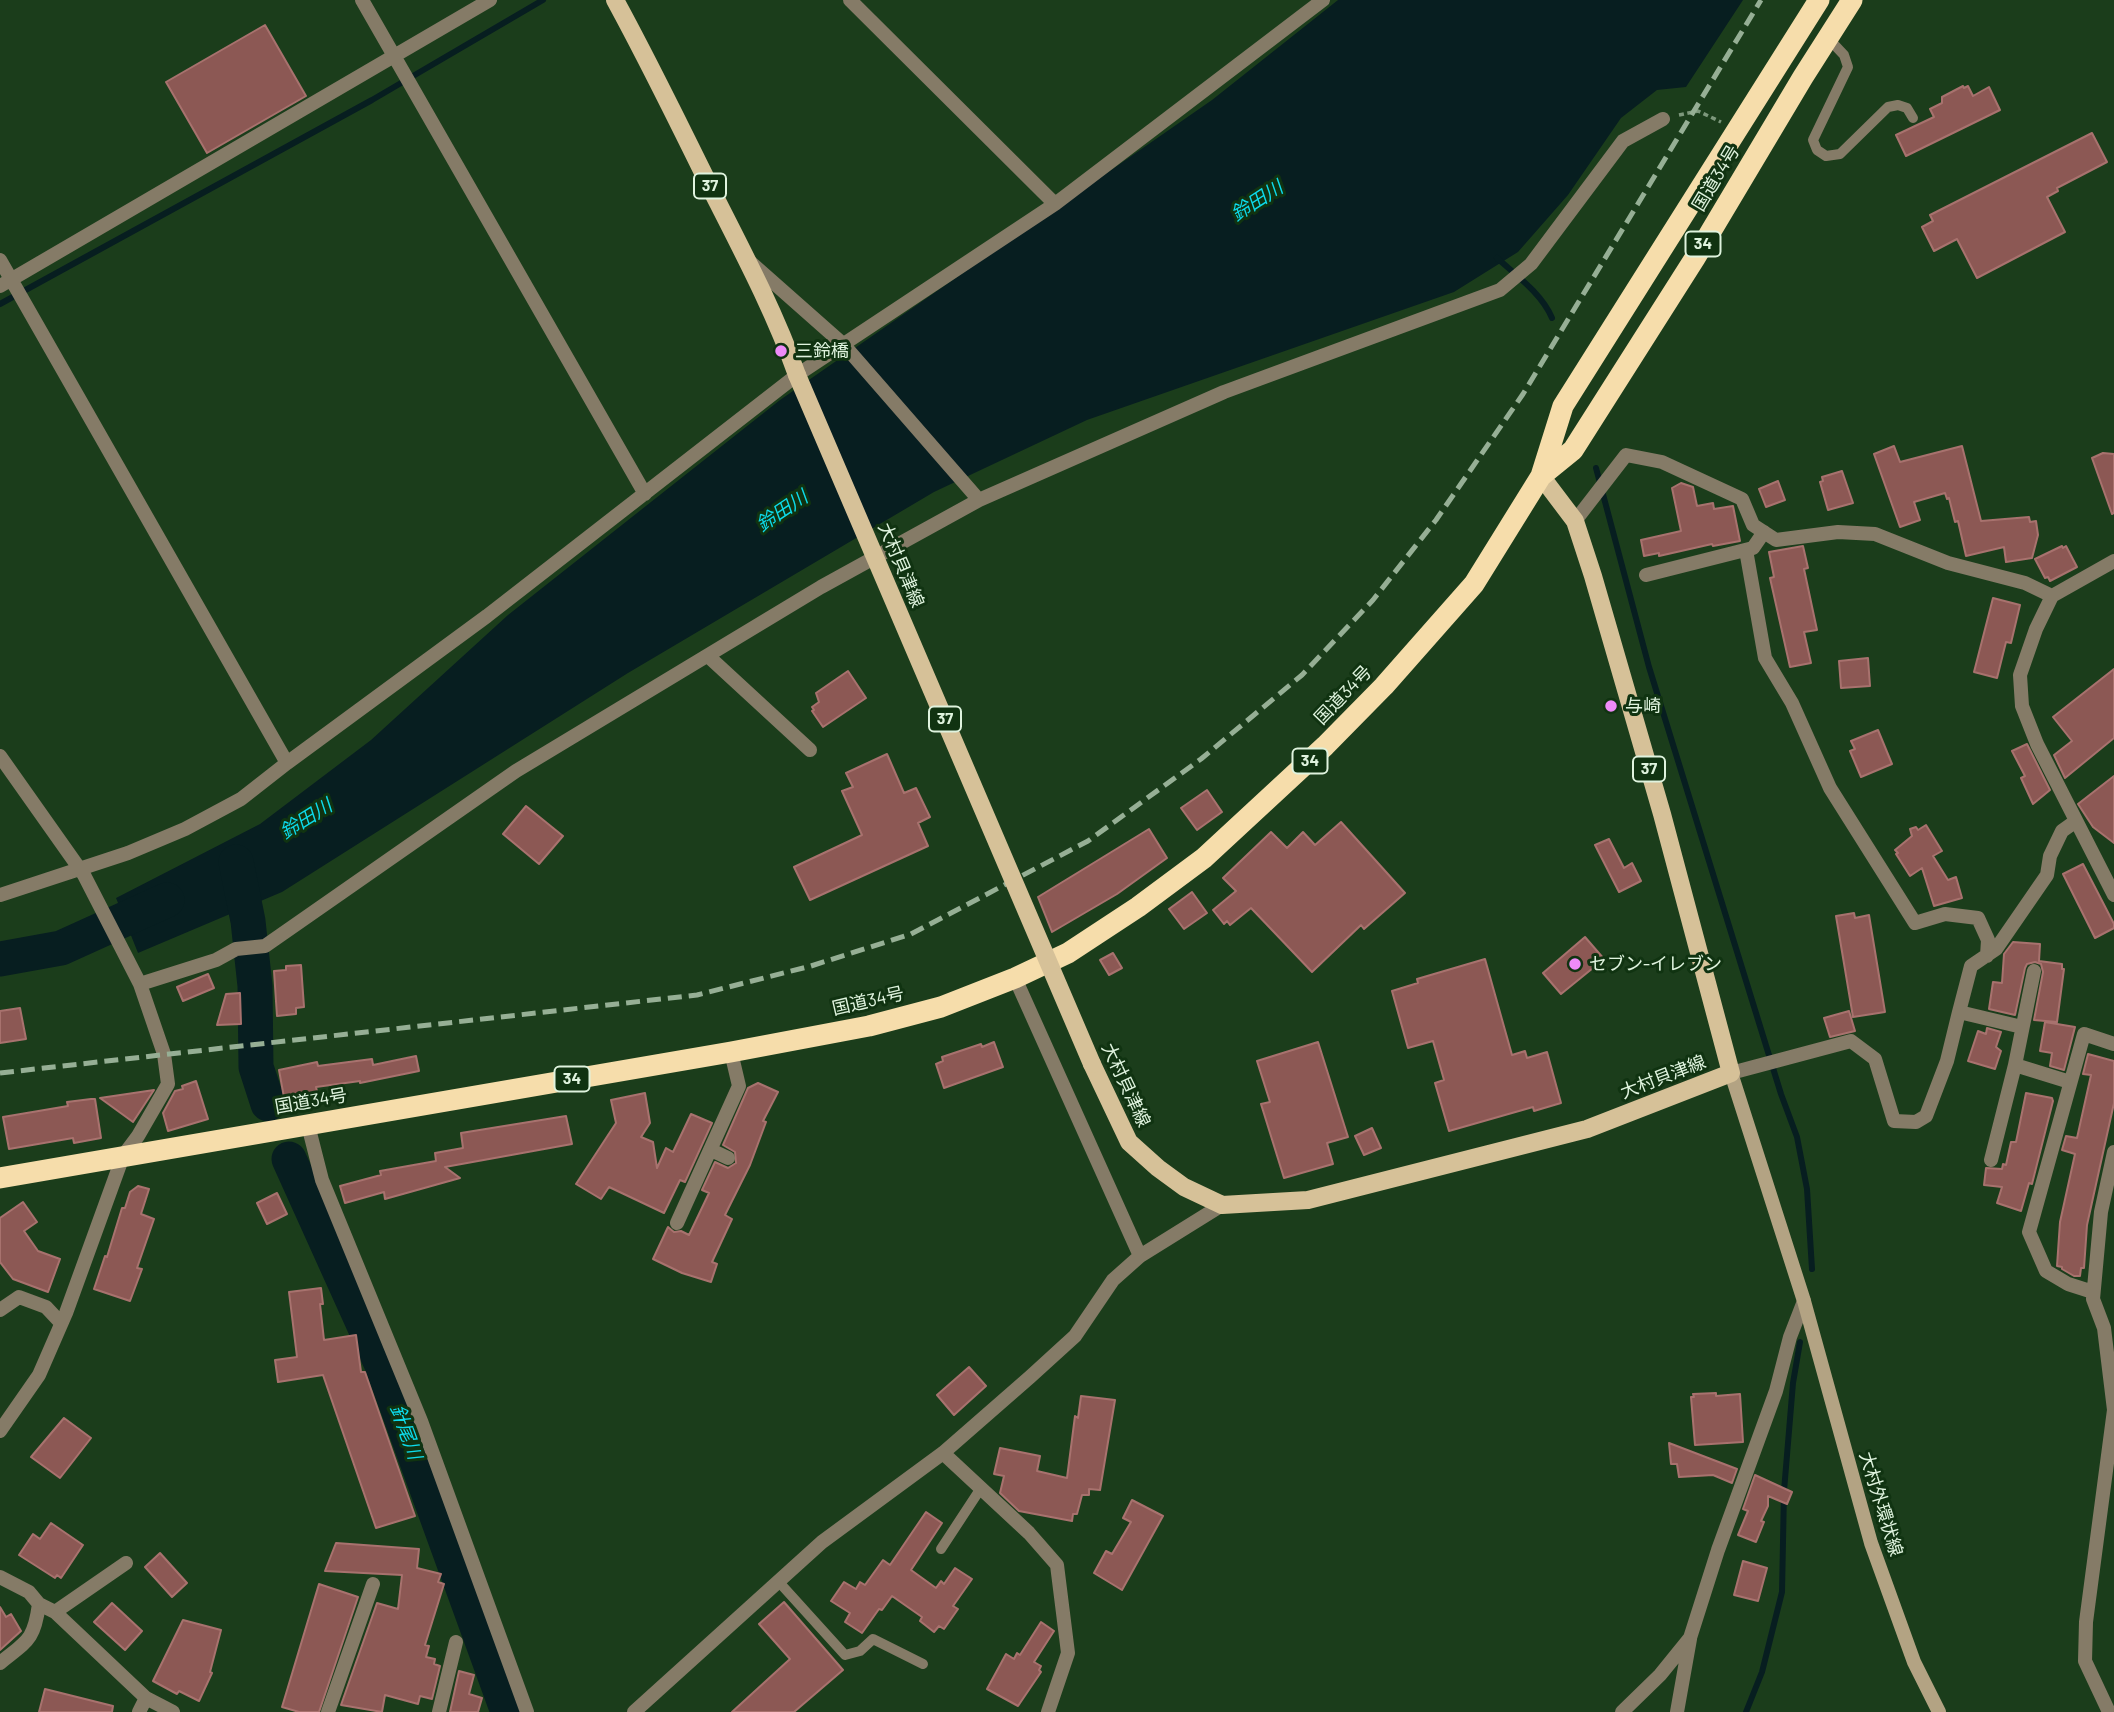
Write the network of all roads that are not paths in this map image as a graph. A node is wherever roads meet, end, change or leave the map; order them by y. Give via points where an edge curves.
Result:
1 (362, 0) edge
2 (490, 0) edge
3 (615, 0) edge
4 (850, 0) edge
5 (1323, 0) edge
6 (1819, 0) edge
7 (1852, 0) edge
8 (1828, 38) junction
9 (396, 60) junction
10 (1663, 118) road end
11 (1913, 118) dead end
12 (1055, 204) junction
13 (746, 258) junction
14 (0, 260) edge
15 (9, 284) edge
16 (848, 349) junction
17 (797, 375) junction
18 (1541, 476) junction
19 (645, 494) junction
20 (979, 500) junction
21 (1575, 521) junction
22 (1764, 532) junction
23 (1746, 550) junction
24 (2114, 561) edge
25 (1646, 575) dead end
26 (2052, 596) junction
27 (708, 656) junction
28 (810, 750) dead end
29 (0, 756) edge
30 (287, 763) junction
31 (2076, 821) junction
32 (82, 871) junction
33 (0, 895) edge
34 (2114, 895) edge
35 (1987, 956) junction
36 (2034, 971) dead end
37 (1015, 978) junction
38 (138, 982) junction
39 (1958, 1012) junction
40 (2022, 1027) junction
41 (2114, 1044) edge
42 (732, 1052) junction
43 (2015, 1065) junction
44 (1731, 1073) junction
45 (2070, 1082) junction
46 (309, 1125) junction
47 (711, 1150) junction
48 (2114, 1152) edge
49 (123, 1156) junction
50 (728, 1158) dead end
51 (1991, 1160) dead end
52 (0, 1178) edge
53 (1222, 1205) junction
54 (677, 1223) dead end
55 (1140, 1256) junction
56 (2093, 1292) junction
57 (1804, 1301) junction
58 (0, 1310) edge
59 (61, 1323) junction
60 (0, 1431) edge
61 (943, 1453) junction
62 (981, 1488) junction
63 (941, 1549) dead end
64 (126, 1563) dead end
65 (0, 1577) edge
66 (778, 1581) junction
67 (373, 1584) dead end
68 (39, 1604) junction
69 (55, 1612) junction
70 (1690, 1638) junction
71 (456, 1642) dead end
72 (0, 1663) edge
73 (923, 1664) dead end
74 (146, 1698) junction
75 (139, 1712) edge
76 (173, 1712) edge
77 (328, 1712) edge
78 (439, 1712) edge
79 (527, 1712) edge
80 (634, 1712) edge
81 (1048, 1712) edge
82 (1622, 1712) edge
83 (1677, 1712) edge
84 (1939, 1712) edge
85 (2109, 1712) edge

1 - 9 street
2 - 9 street
3 - 13 main road, 大村貝津線 / 37
4 - 12 street
5 - 12 street
6 - 18 highway, 国道34号 / 34 via 1563,406
7 - 8 highway, 国道34号 / 34
8 - 11 lane via 1844,55 1848,67 1813,140 1817,150 1826,156 1840,154 1888,107 1908,108
8 - 18 highway, 国道34号 / 34 via 1573,450
9 - 15 street
9 - 19 street
10 - 20 street via 1623,141 1531,264 1500,290 1224,392
12 - 16 street
13 - 16 street
13 - 17 main road, 大村貝津線 / 37
14 - 15 street
15 - 30 street via 24,301
16 - 17 street
16 - 20 street
17 - 19 street
17 - 53 main road, 大村貝津線 / 37, bridge via 1129,1142 1184,1187
18 - 21 main road, 大村貝津線 / 37
18 - 37 highway, 国道34号 / 34 via 1474,584 1325,746 1204,858 1068,953
19 - 30 street
20 - 27 street
21 - 22 street via 1626,455 1662,462 1742,499 1753,526
21 - 44 main road, 大村貝津線 / 37 via 1662,814
22 - 23 street via 1753,548
22 - 26 street via 1776,540 1838,531 1875,534
23 - 25 street
23 - 35 street via 1765,658 1792,703 1830,788 1915,923 1945,914 1978,918 1989,940
24 - 26 street
26 - 31 street via 2020,675 2022,706
27 - 28 street
27 - 38 street via 516,771 265,946 236,949 216,961
29 - 32 street
30 - 32 street via 241,799 185,829
31 - 34 street
31 - 35 street via 2062,831 2047,875
32 - 33 street
32 - 38 street
35 - 39 street via 1971,966
36 - 40 street
37 - 42 highway, 国道34号 / 34 via 941,1007 869,1026
37 - 55 street
38 - 49 street via 164,1054 168,1084
39 - 40 street
39 - 44 street via 1938,1086 1926,1116 1916,1122 1894,1121 1875,1059 1851,1041
40 - 43 street
41 - 45 street via 2084,1034
42 - 46 highway, 国道34号 / 34
42 - 47 street via 739,1086
43 - 45 street
43 - 51 street
44 - 53 main road, 大村貝津線 / 37 via 1587,1129 1308,1200
44 - 57 main road, 大村外環状線
45 - 56 street via 2029,1232 2046,1271
46 - 49 highway, 国道34号 / 34
46 - 79 street via 322,1180 421,1421
47 - 50 street
47 - 54 street
48 - 56 street via 2101,1212
49 - 52 highway, 国道34号 / 34
49 - 59 street
53 - 55 street
55 - 61 street via 1114,1280 1075,1336
56 - 85 street via 2104,1328 2114,1410 2085,1622 2085,1661
57 - 70 street
57 - 84 main road, 大村外環状線 via 1871,1543 1914,1662
58 - 59 street via 19,1297 46,1307
59 - 60 street via 39,1375
61 - 62 street
61 - 66 street via 822,1542
62 - 63 lane
62 - 81 street via 1057,1565 1068,1653
64 - 69 street
65 - 68 street via 29,1592
66 - 73 lane via 845,1655 860,1651 873,1640
66 - 80 street
67 - 77 street
68 - 69 street
68 - 72 street via 36,1627 27,1641
69 - 74 street
70 - 82 street
70 - 83 street
71 - 78 street
74 - 75 street
74 - 76 street

